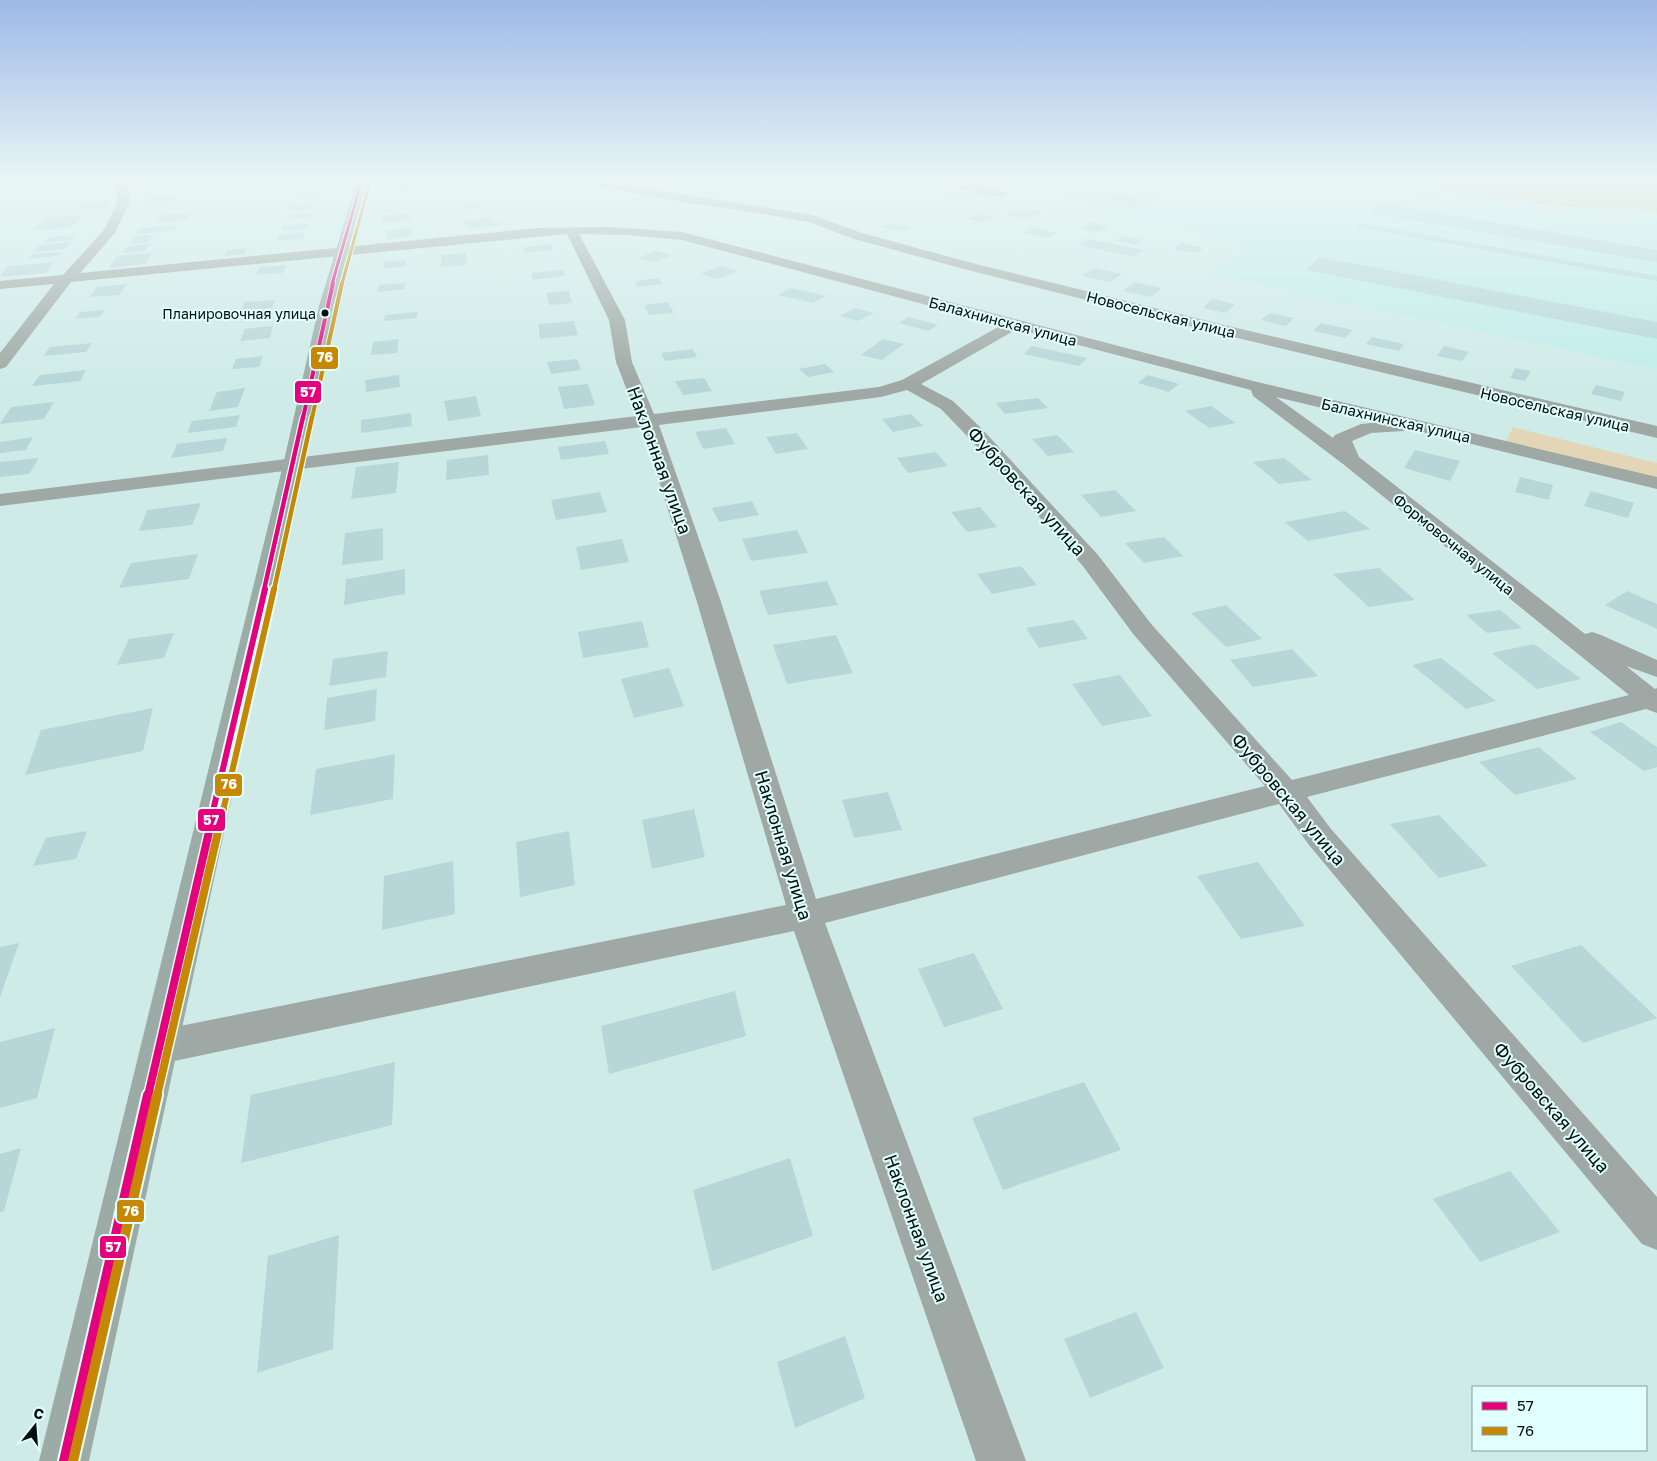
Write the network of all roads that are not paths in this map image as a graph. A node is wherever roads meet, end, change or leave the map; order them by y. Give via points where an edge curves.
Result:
1 (95, 248) edge
2 (343, 248) edge
3 (379, 248) edge
4 (580, 248) edge
5 (728, 248) edge
6 (903, 248) edge
7 (342, 252) junction
8 (68, 278) junction
9 (0, 284) edge
10 (1014, 324) junction
11 (0, 364) edge
12 (908, 384) junction
13 (1250, 386) junction
14 (647, 420) junction
15 (1422, 426) junction
16 (1657, 432) edge
17 (1350, 460) junction
18 (292, 465) junction
19 (1657, 483) edge
20 (0, 500) edge
21 (1544, 616) junction
22 (1657, 668) edge
23 (1654, 700) edge
24 (1288, 793) junction
25 (805, 915) junction
26 (160, 1047) junction
27 (1657, 1229) edge
28 (64, 1461) edge
29 (1000, 1461) edge

1 - 8 street
2 - 7 main road
3 - 7 street, Балахнинская улица
4 - 14 street, Наклонная улица via 617,320 624,362
5 - 10 street, Балахнинская улица
6 - 16 street, Новосельская улица via 1221,329
7 - 8 street, Балахнинская улица
7 - 18 main road via 326,306
8 - 9 street, Балахнинская улица
8 - 11 street
10 - 12 street
10 - 13 street, Балахнинская улица
12 - 14 street via 881,392
12 - 24 street, Фубровская улица via 947,405 975,433 1090,560 1143,630
13 - 15 street, Балахнинская улица
13 - 17 street, Формовочная улица
14 - 18 street
14 - 25 street, Наклонная улица via 709,602
15 - 17 street via 1368,428 1342,440
15 - 19 street, Балахнинская улица
17 - 21 street, Формовочная улица
18 - 20 street
18 - 26 main road
21 - 22 street via 1628,658
21 - 23 street, Формовочная улица
23 - 24 street
24 - 25 street
24 - 27 street, Фубровская улица via 1320,837
25 - 26 street
25 - 29 street, Наклонная улица
26 - 28 main road

